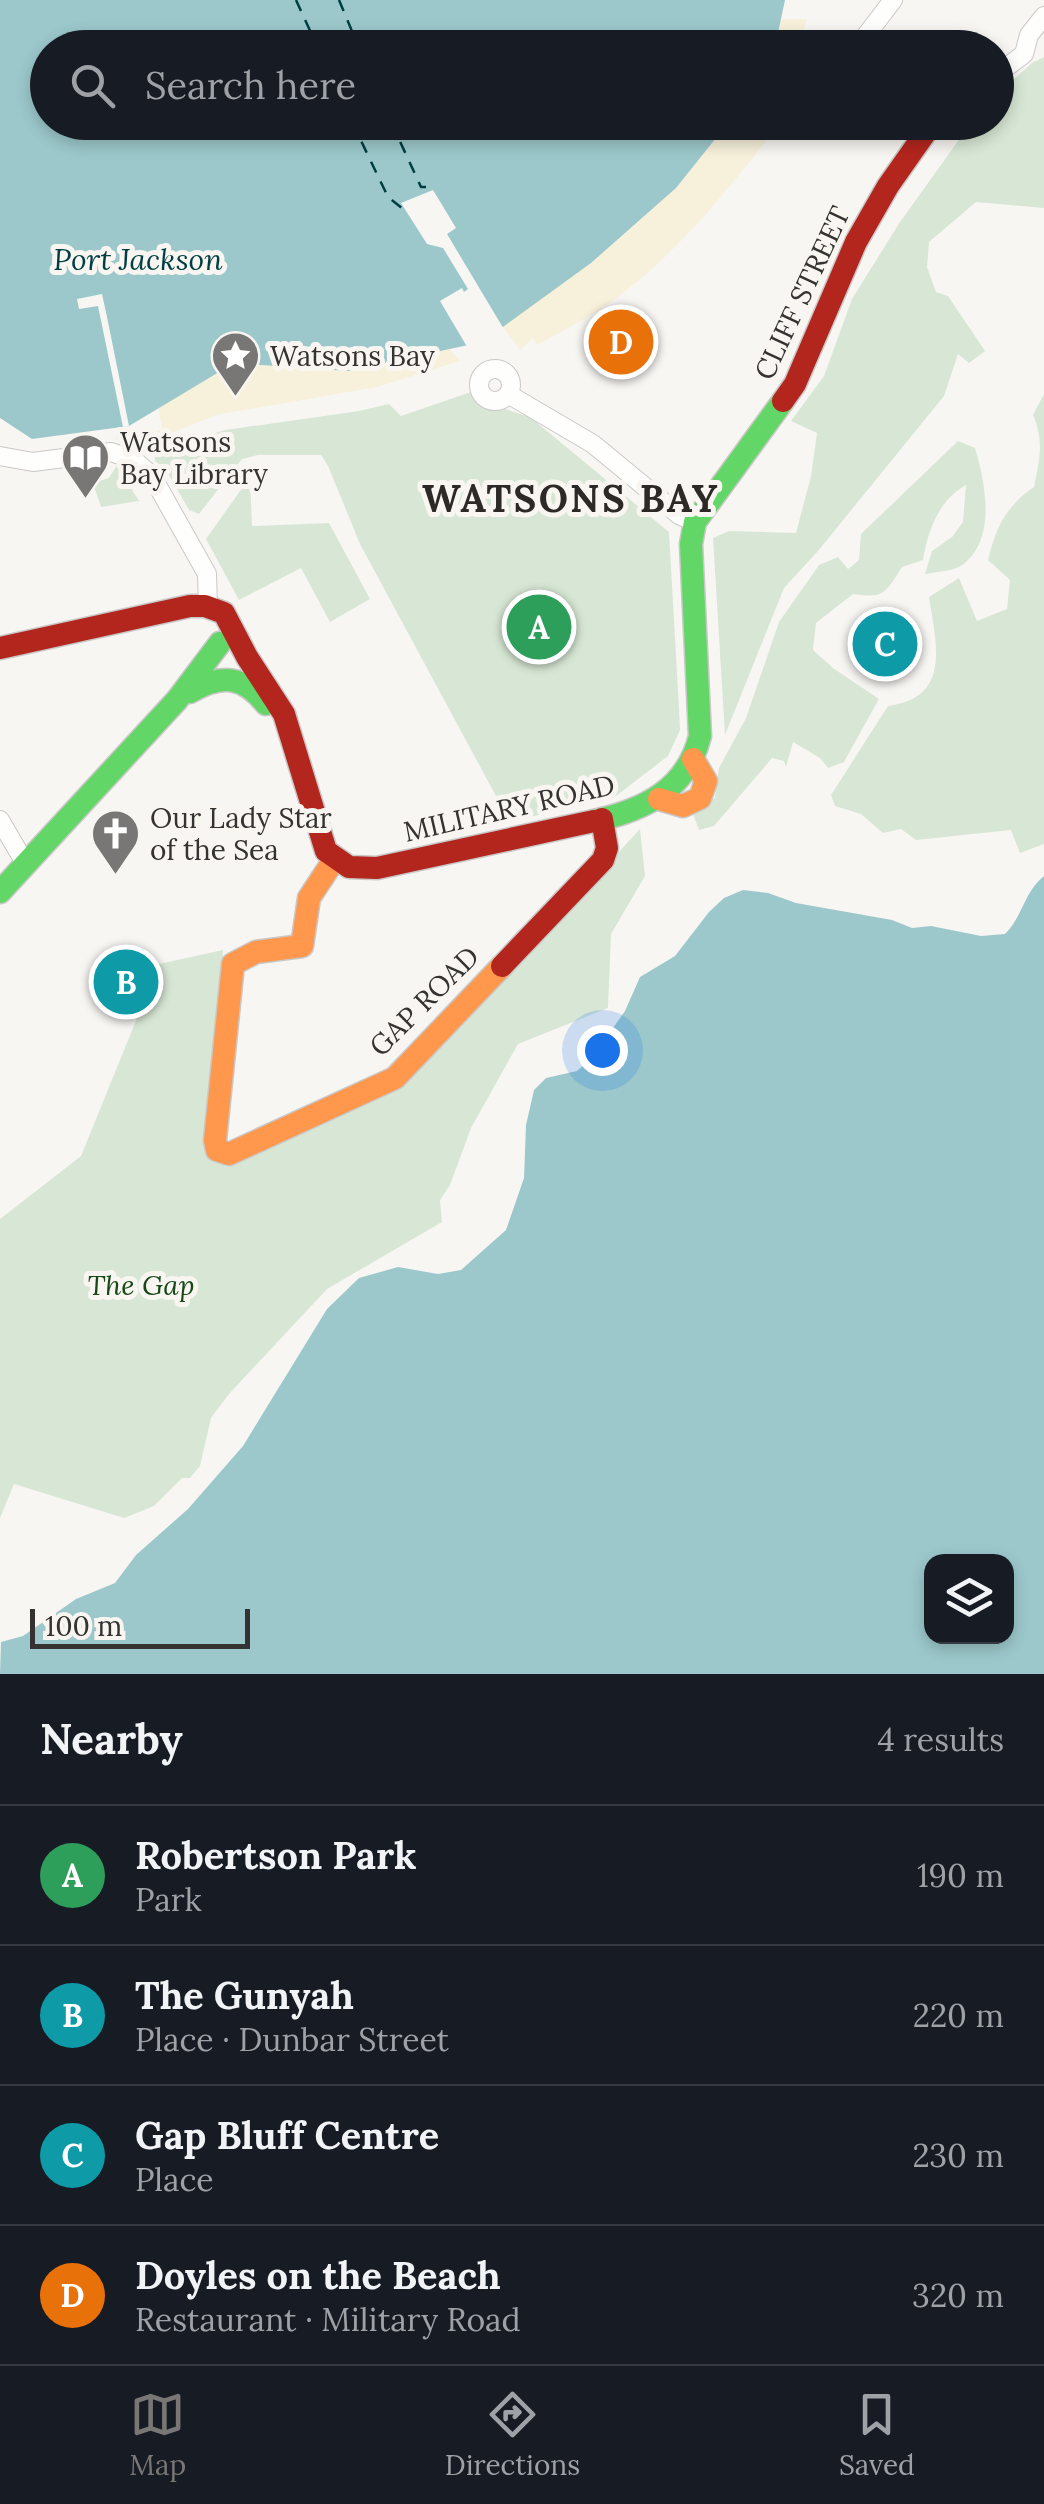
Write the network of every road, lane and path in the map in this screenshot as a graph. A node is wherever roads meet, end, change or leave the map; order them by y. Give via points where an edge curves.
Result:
1 (893, 0) edge
2 (1044, 16) edge
3 (869, 30) edge
4 (1014, 62) edge
5 (929, 140) edge
6 (508, 394) dead end
7 (0, 456) edge
8 (695, 522) junction
9 (208, 606) junction
10 (0, 648) edge
11 (229, 651) junction
12 (226, 679) junction
13 (177, 700) junction
14 (293, 744) junction
15 (602, 819) junction
16 (0, 820) edge
17 (334, 860) junction
18 (26, 862) junction
19 (0, 892) edge

1 - 3 street
2 - 4 street
5 - 8 street, CLIFF STREET via 888,186 856,242 795,384
6 - 8 street via 593,444
7 - 9 street via 34,462 116,453 139,464 207,574
8 - 15 street, MILITARY ROAD via 699,765 659,799
9 - 10 street
9 - 11 street
11 - 12 street via 213,670
11 - 12 street via 244,672
11 - 13 street
11 - 14 street via 275,696
12 - 13 street via 211,679
12 - 14 street via 258,693
13 - 18 street
14 - 17 street via 322,844
15 - 17 street, MILITARY ROAD via 377,868 355,870
15 - 17 street, GAP ROAD via 603,860 396,1078 229,1154 218,1150 233,964 241,955 302,946 309,898
16 - 18 street
18 - 19 street

